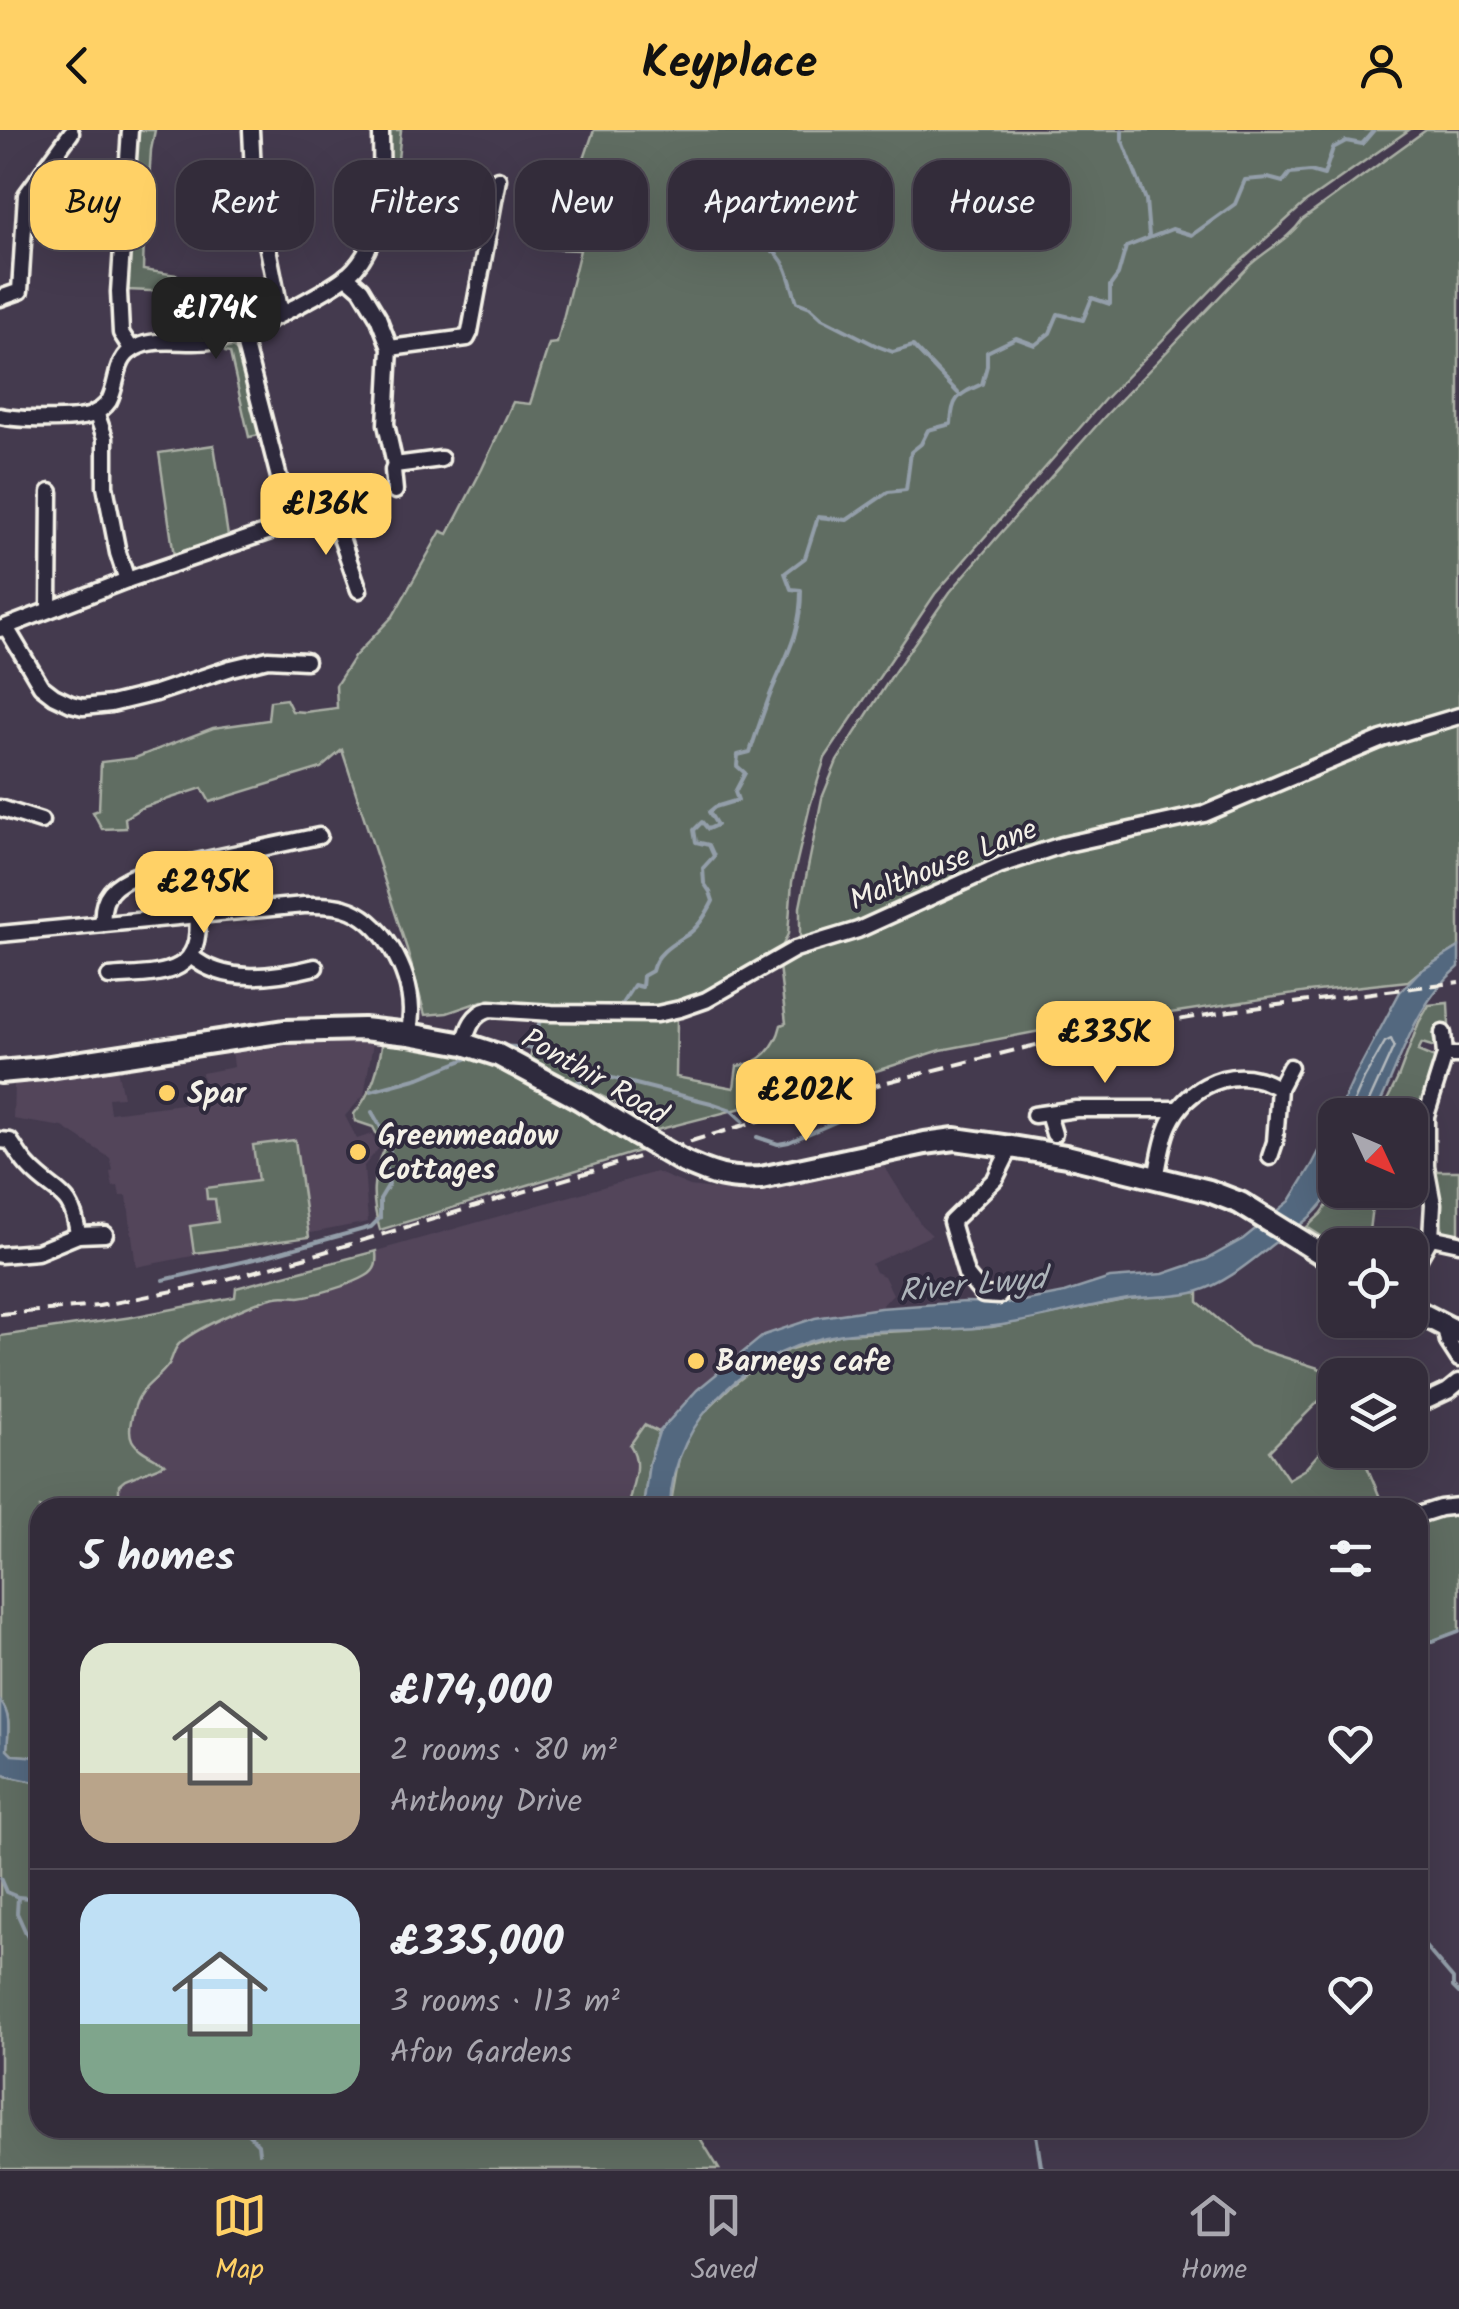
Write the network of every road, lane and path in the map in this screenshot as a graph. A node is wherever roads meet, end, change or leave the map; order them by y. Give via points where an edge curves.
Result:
1 (130, 130) edge
2 (251, 130) edge
3 (382, 130) edge
4 (71, 133) dead end
5 (498, 179) dead end
6 (346, 276) junction
7 (0, 298) edge
8 (281, 314) junction
9 (242, 334) junction
10 (390, 348) junction
11 (132, 350) junction
12 (96, 412) junction
13 (0, 416) edge
14 (441, 459) dead end
15 (395, 465) junction
16 (50, 492) dead end
17 (395, 492) dead end
18 (291, 524) junction
19 (126, 580) junction
20 (359, 590) dead end
21 (49, 608) junction
22 (3, 628) edge
23 (306, 661) dead end
24 (1459, 716) edge
25 (0, 808) edge
26 (41, 821) dead end
27 (318, 836) dead end
28 (197, 915) junction
29 (102, 924) junction
30 (0, 934) edge
31 (191, 956) junction
32 (315, 967) dead end
33 (120, 982) dead end
34 (409, 1034) junction
35 (1443, 1034) dead end
36 (464, 1044) junction
37 (1452, 1055) edge
38 (1290, 1067) dead end
39 (0, 1072) edge
40 (1279, 1088) junction
41 (1178, 1109) junction
42 (1054, 1134) dead end
43 (0, 1140) edge
44 (1011, 1147) junction
45 (1270, 1156) dead end
46 (1156, 1178) junction
47 (105, 1234) dead end
48 (78, 1235) junction
49 (1431, 1237) junction
50 (1428, 1242) edge
51 (1459, 1243) edge
52 (1318, 1251) edge
53 (0, 1255) edge
54 (999, 1296) dead end
55 (1428, 1317) edge
56 (1452, 1330) edge
57 (1459, 1358) edge
58 (1459, 1382) edge
59 (1428, 1400) edge
60 (1459, 1506) edge
61 (1428, 1513) edge

1 - 11 street via 119,292 121,333
2 - 8 street
3 - 6 street via 376,226
4 - 7 street via 26,196 20,291
5 - 10 street via 467,338
6 - 8 street
6 - 10 street via 361,289
8 - 9 street
9 - 11 street
9 - 18 street
10 - 15 street via 386,424
11 - 12 street
12 - 13 street
12 - 19 street
14 - 15 street
15 - 17 street
16 - 21 street
18 - 19 street
18 - 20 street via 331,520
19 - 21 street
21 - 22 street
22 - 23 street via 41,686 83,707 268,659
24 - 36 street, Malthouse Lane via 1382,739 1204,814 1001,865 873,924 795,949 680,1009 482,1011
25 - 26 street
27 - 29 street via 140,874 109,894
28 - 29 street
28 - 31 street
28 - 34 street via 304,905 357,913 394,951 411,1006
29 - 30 street
31 - 32 street via 220,974 269,976
31 - 33 street via 175,970
34 - 36 main road, Ponthir Road
34 - 39 main road, Ponthir Road via 350,1028 286,1032
35 - 37 street
36 - 44 main road, Ponthir Road, bridge via 498,1055 684,1162 735,1180 925,1143
37 - 49 street via 1426,1116
38 - 40 street
40 - 41 street via 1256,1078 1216,1081
40 - 45 street via 1282,1142
41 - 42 street via 1041,1115
41 - 46 street
43 - 48 street via 10,1141 62,1194
44 - 46 main road, Ponthir Road
44 - 54 street via 995,1179 951,1222 966,1274 983,1295
46 - 52 main road, Ponthir Road via 1240,1203
47 - 48 street
48 - 53 street via 38,1252
49 - 50 street
49 - 51 street
55 - 56 main road
56 - 57 street via 1448,1342
58 - 59 street
60 - 61 street

